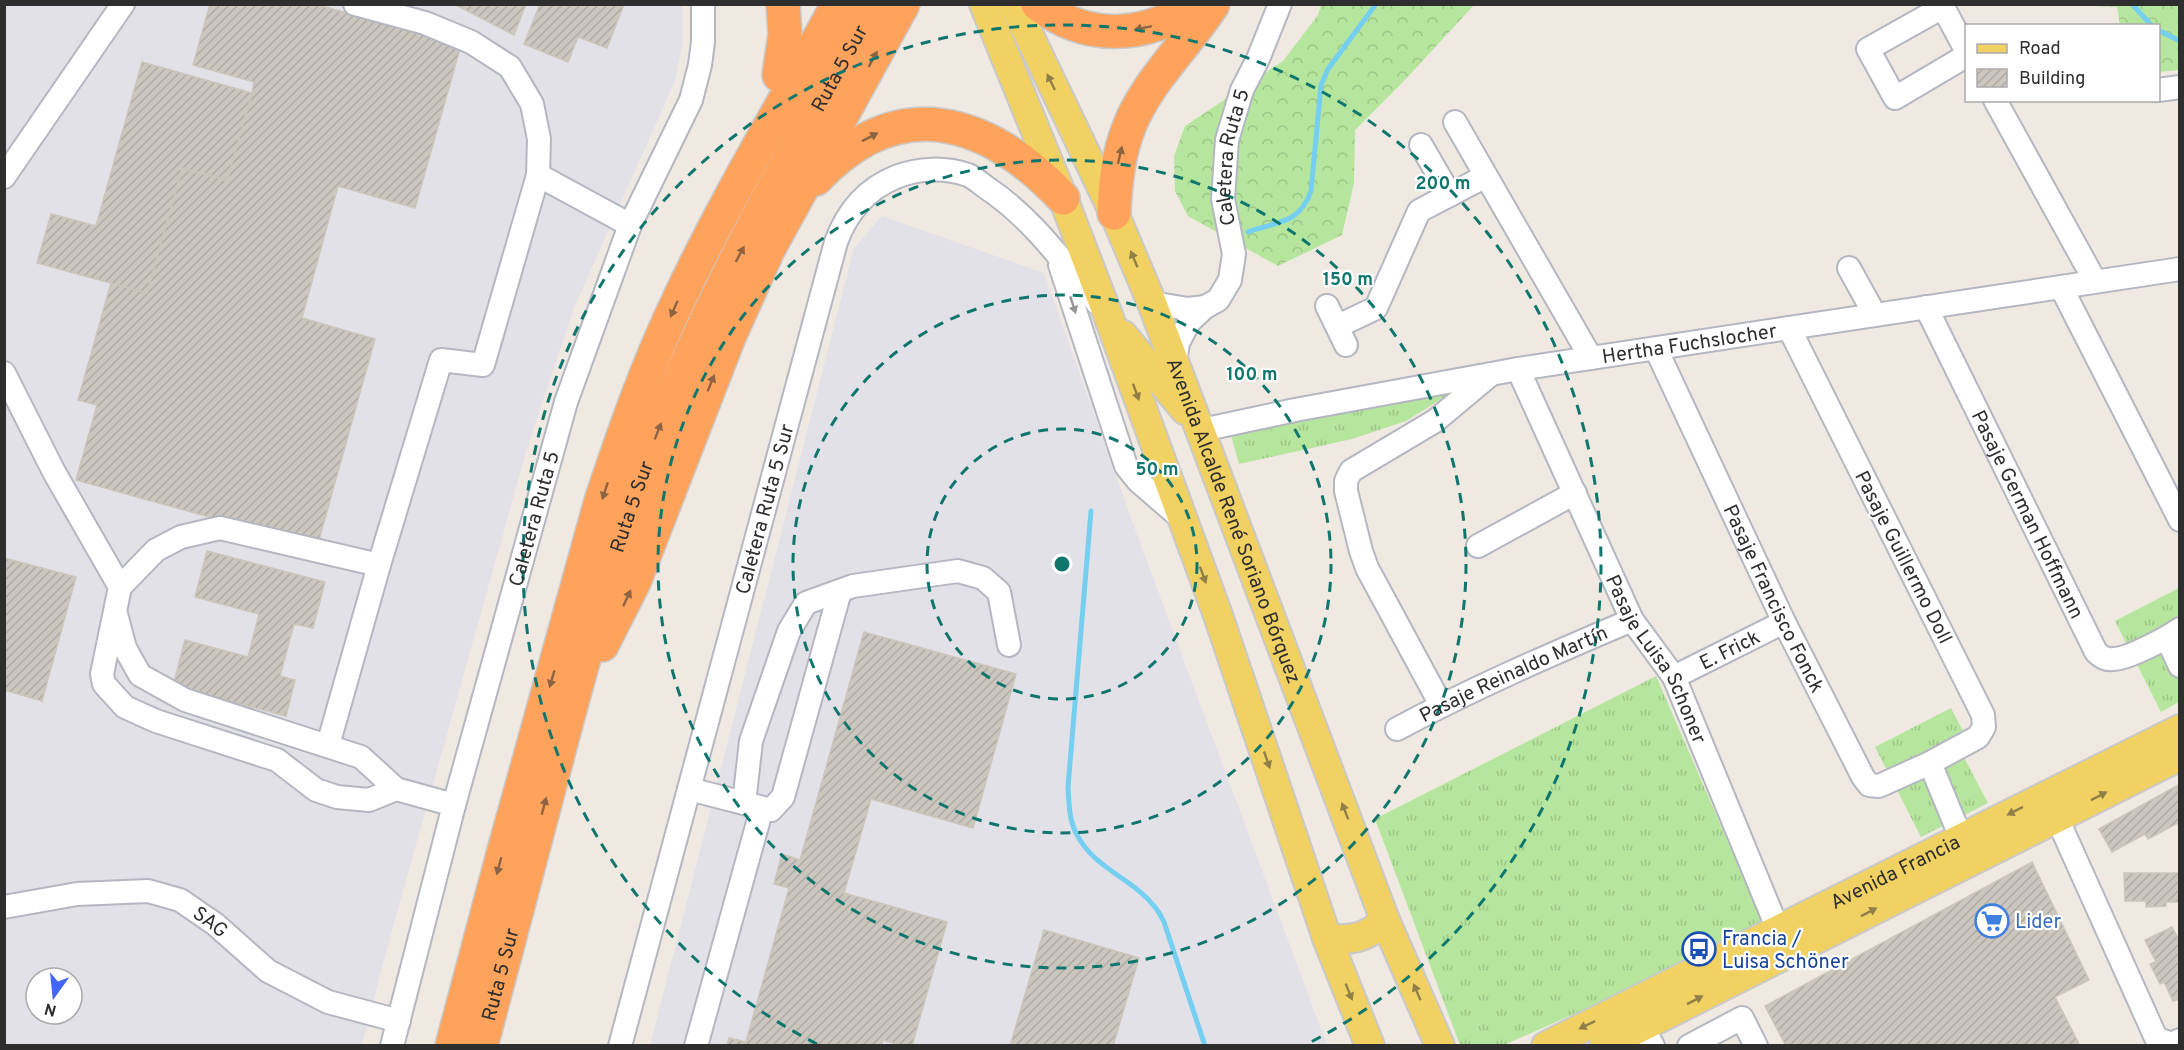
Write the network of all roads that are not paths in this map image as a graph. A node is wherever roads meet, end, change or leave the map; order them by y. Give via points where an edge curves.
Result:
1 (123, 4) edge
2 (355, 4) edge
3 (703, 4) edge
4 (783, 4) edge
5 (812, 4) edge
6 (838, 4) edge
7 (874, 4) edge
8 (903, 4) edge
9 (984, 4) edge
10 (1014, 4) edge
11 (1038, 4) edge
12 (1195, 4) edge
13 (1213, 4) edge
14 (1280, 4) edge
15 (1965, 48) edge
16 (1965, 57) edge
17 (779, 75) junction
18 (2180, 87) edge
19 (2160, 90) edge
20 (1996, 102) edge
21 (1455, 122) dead end
22 (1421, 145) dead end
23 (538, 175) junction
24 (1486, 176) junction
25 (4, 177) edge
26 (1450, 195) junction
27 (1063, 198) junction
28 (794, 202) junction
29 (1114, 213) junction
30 (630, 225) junction
31 (1055, 250) junction
32 (700, 256) junction
33 (1848, 268) dead end
34 (2180, 269) edge
35 (2095, 281) junction
36 (2061, 287) junction
37 (1152, 303) junction
38 (1327, 306) dead end
39 (1205, 307) junction
40 (1926, 307) junction
41 (1875, 315) junction
42 (1109, 318) junction
43 (1789, 328) junction
44 (1656, 348) junction
45 (1591, 358) junction
46 (1175, 362) junction
47 (1518, 369) junction
48 (4, 373) edge
49 (1491, 374) junction
50 (1202, 430) junction
51 (1575, 493) junction
52 (1183, 519) junction
53 (2180, 520) edge
54 (1478, 546) dead end
55 (379, 565) junction
56 (120, 587) junction
57 (840, 591) junction
58 (114, 610) junction
59 (1632, 620) junction
60 (1784, 622) junction
61 (2173, 634) edge
62 (1009, 645) dead end
63 (2180, 666) edge
64 (1674, 677) junction
65 (577, 685) junction
66 (1441, 705) junction
67 (1397, 729) dead end
68 (2180, 729) edge
69 (328, 745) junction
70 (2180, 756) edge
71 (1930, 763) junction
72 (2071, 783) junction
73 (396, 789) junction
74 (689, 789) junction
75 (454, 805) junction
76 (753, 806) junction
77 (2057, 818) junction
78 (1963, 848) junction
79 (4, 907) edge
80 (1385, 920) junction
81 (1327, 938) junction
82 (1783, 941) junction
83 (399, 1021) junction
84 (1642, 1025) edge
85 (2180, 1040) edge
86 (392, 1046) edge
87 (452, 1046) edge
88 (481, 1046) edge
89 (620, 1046) edge
90 (696, 1046) edge
91 (1370, 1046) edge
92 (1440, 1046) edge
93 (1545, 1046) edge
94 (1604, 1046) edge
95 (1689, 1046) edge
96 (1756, 1046) edge

1 - 25 street
2 - 23 street via 449,32 510,67 532,104 537,121
3 - 30 street, Caletera Ruta 5 via 703,42 691,100
4 - 17 highway via 785,34
5 - 17 highway
6 - 32 highway, Ruta 5 Sur
65 -> 7 highway, Ruta 5 Sur via 628,513 688,361 734,266
28 -> 8 highway
9 - 27 main road
29 -> 10 main road, Avenida Alcalde René Soriano Bórquez
12 -> 11 highway via 1160,24 1111,32 1073,25
29 -> 13 highway via 1119,156 1129,125 1150,88
14 - 39 street, Caletera Ruta 5 via 1242,90 1227,140 1223,199 1233,267 1225,291
15 - 16 street via 1943,8 1868,49 1895,98
17 - 32 highway
18 - 19 street
20 - 35 street
21 - 24 street
22 - 26 street
23 - 30 street
23 - 55 street via 483,365 441,360
24 - 26 street
24 - 45 street
26 - 38 street via 1419,211 1376,308 1342,335
28 -> 27 highway via 831,163 854,146 888,129 914,125 945,125 987,140 1034,170
27 - 42 main road
65 -> 28 highway via 634,582 729,337
37 -> 29 main road, Avenida Alcalde René Soriano Bórquez
30 - 75 street, Caletera Ruta 5 via 566,402
31 - 42 street, Caletera Ruta 5 Sur
31 -> 52 street, Caletera Ruta 5 Sur via 1126,466
31 - 74 street, Caletera Ruta 5 Sur via 996,194 970,176 954,171 921,170 889,180 866,195 848,216 836,242
32 -> 87 highway, Ruta 5 Sur via 642,386 602,501
33 - 41 street
34 - 35 street, Hertha Fuchslocher
35 - 36 street, Hertha Fuchslocher
36 - 40 street, Hertha Fuchslocher
36 - 53 street
37 - 39 street via 1188,309
37 - 46 main road, Avenida Alcalde René Soriano Bórquez
39 - 46 street, Caletera Ruta 5 via 1189,322 1178,343
40 - 41 street, Hertha Fuchslocher
40 - 61 street, Pasaje German Hoffmann via 2096,652 2113,660
41 - 43 street, Hertha Fuchslocher
42 - 50 main road
42 -> 52 main road
43 - 44 street, Hertha Fuchslocher
43 - 71 street, Pasaje Guillermo Doll via 1983,715 1984,727 1978,737
44 - 45 street, Hertha Fuchslocher
44 - 60 street, Pasaje Francisco Fonck
45 - 47 street, Hertha Fuchslocher
46 - 50 main road, Avenida Alcalde René Soriano Bórquez
47 - 49 street, Hertha Fuchslocher
47 - 51 street, Pasaje Luisa Schoner
48 - 56 street via 54,472
49 - 50 street, Hertha Fuchslocher
49 - 66 street via 1436,421 1351,471 1346,481 1367,568
80 -> 50 main road, Avenida Alcalde René Soriano Bórquez
51 - 54 street
51 - 59 street, Pasaje Luisa Schoner
52 -> 81 main road
55 - 56 street via 220,528 181,537 156,550
55 - 69 street
56 - 58 street
57 - 62 street via 958,571 983,578 999,592
57 - 76 street via 783,797 771,810
57 - 76 street via 806,603 789,631 751,741
58 - 69 street via 125,648 140,675 185,700
58 - 73 street via 102,674 104,684 125,707 156,721 277,760 316,790 337,797 369,801
59 - 64 street, Pasaje Luisa Schoner
59 - 66 street, Pasaje Reinaldo Martín
60 - 64 street, E. Frick
60 - 71 street, Pasaje Francisco Fonck via 1865,782 1879,786
61 - 63 street
64 - 82 street, Pasaje Luisa Schoner
88 -> 65 highway, Ruta 5 Sur
66 - 67 street, Pasaje Reinaldo Martín
68 - 72 main road, Avenida Francia
69 - 73 street via 362,757
77 -> 70 main road, Avenida Francia
71 - 78 street
72 - 77 street
72 -> 78 main road, Avenida Francia
73 - 75 street
74 - 76 street
74 - 89 street, Caletera Ruta 5 Sur
75 - 83 street, Caletera Ruta 5
76 - 90 street
77 - 78 main road, Avenida Francia
77 - 85 street via 2156,1038 2171,1044
78 - 82 main road, Avenida Francia
79 - 83 street, SAG via 77,894 148,891 180,900 215,924 267,971 328,1002
80 - 81 main road via 1360,938
92 -> 80 main road, Avenida Alcalde René Soriano Bórquez
81 -> 91 main road
82 - 84 main road, Avenida Francia
83 - 86 street, Caletera Ruta 5
84 -> 93 main road, Avenida Francia
84 - 94 main road, Avenida Francia
95 - 96 street via 1742,1018

